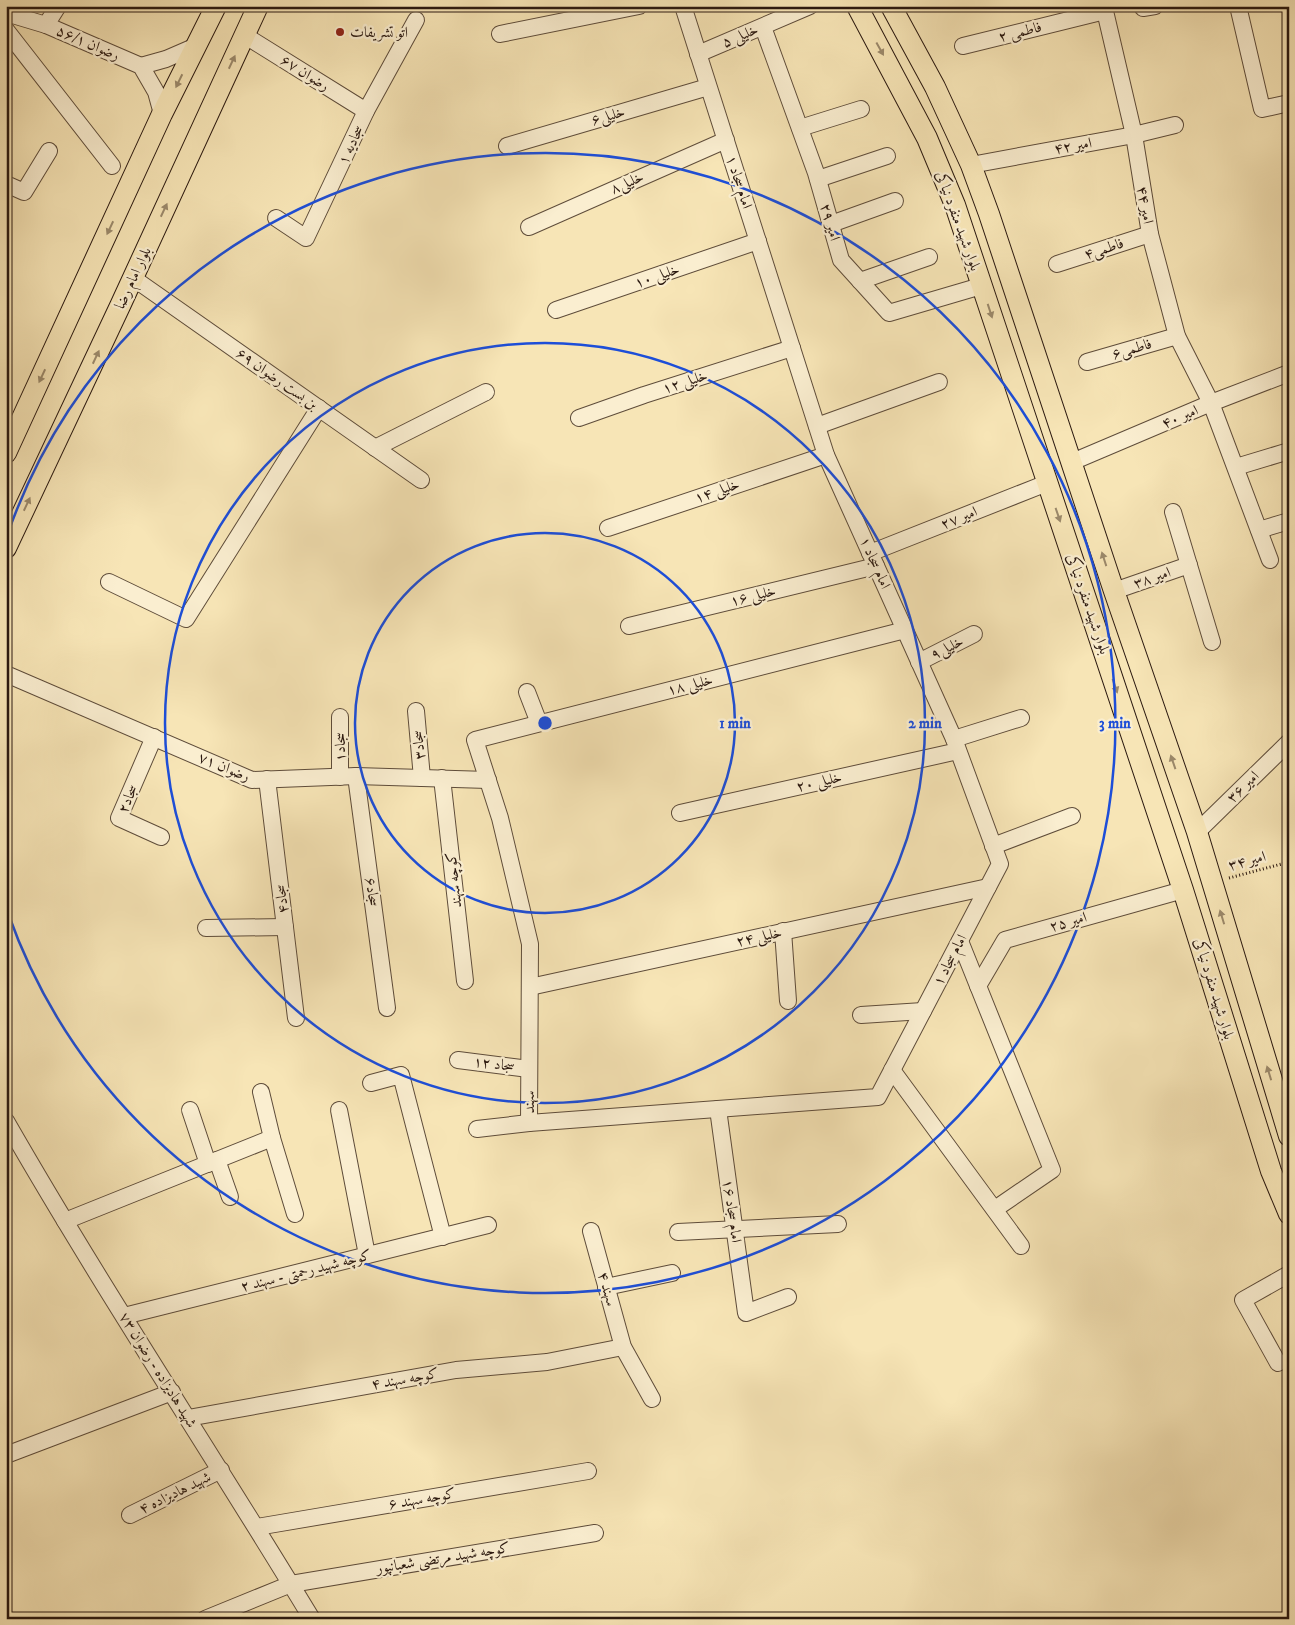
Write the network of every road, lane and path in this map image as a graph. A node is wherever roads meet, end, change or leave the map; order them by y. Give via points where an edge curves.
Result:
1 (58, 6) edge
2 (216, 6) edge
3 (258, 6) edge
4 (639, 6) edge
5 (683, 6) edge
6 (810, 6) edge
7 (857, 6) edge
8 (891, 6) edge
9 (1238, 6) edge
10 (1099, 9) edge
11 (6, 13) edge
12 (416, 20) dead end
13 (46, 25) junction
14 (763, 27) junction
15 (6, 30) edge
16 (500, 34) dead end
17 (244, 35) junction
18 (196, 46) junction
19 (963, 46) dead end
20 (698, 54) junction
21 (141, 66) junction
22 (708, 86) junction
23 (1289, 103) edge
24 (861, 109) dead end
25 (366, 111) junction
26 (162, 114) junction
27 (1176, 125) dead end
28 (800, 128) junction
29 (1134, 135) junction
30 (726, 140) junction
31 (507, 146) dead end
32 (49, 150) dead end
33 (887, 156) dead end
34 (971, 165) junction
35 (112, 166) dead end
36 (818, 179) junction
37 (6, 184) edge
38 (895, 201) dead end
39 (276, 218) dead end
40 (831, 224) junction
41 (528, 226) dead end
42 (1150, 234) junction
43 (758, 241) junction
44 (929, 258) dead end
45 (1057, 264) dead end
46 (133, 278) junction
47 (860, 281) junction
48 (981, 286) junction
49 (556, 310) dead end
50 (1177, 336) junction
51 (792, 348) junction
52 (1087, 362) dead end
53 (1289, 373) edge
54 (939, 382) dead end
55 (486, 392) dead end
56 (1212, 403) junction
57 (319, 408) junction
58 (579, 418) dead end
59 (817, 426) junction
60 (375, 448) junction
61 (1289, 451) edge
62 (6, 453) edge
63 (826, 455) junction
64 (1072, 462) junction
65 (1236, 467) junction
66 (420, 480) dead end
67 (1047, 483) junction
68 (1174, 512) dead end
69 (1289, 522) edge
70 (608, 528) dead end
71 (1259, 530) junction
72 (6, 548) edge
73 (873, 559) junction
74 (1270, 560) dead end
75 (1189, 564) junction
76 (110, 582) dead end
77 (1114, 591) junction
78 (629, 626) dead end
79 (904, 630) junction
80 (974, 634) dead end
81 (1212, 642) dead end
82 (919, 662) junction
83 (6, 674) edge
84 (527, 692) dead end
85 (416, 712) dead end
86 (340, 717) dead end
87 (1021, 718) dead end
88 (540, 723) junction
89 (154, 737) junction
90 (475, 740) joint
91 (1289, 742) edge
92 (956, 745) junction
93 (348, 777) junction
94 (422, 778) junction
95 (442, 778) junction
96 (267, 779) junction
97 (488, 780) junction
98 (680, 812) dead end
99 (1072, 816) dead end
100 (1197, 832) junction
101 (161, 837) dead end
102 (994, 846) junction
103 (1289, 862) edge
104 (1212, 882) junction
105 (988, 887) junction
106 (1183, 890) junction
107 (285, 927) junction
108 (206, 928) dead end
109 (783, 931) junction
110 (960, 941) junction
111 (465, 981) dead end
112 (978, 986) junction
113 (530, 987) junction
114 (788, 1001) dead end
115 (387, 1008) dead end
116 (923, 1011) junction
117 (861, 1015) dead end
118 (296, 1018) dead end
119 (458, 1060) dead end
120 (529, 1069) junction
121 (892, 1070) junction
122 (371, 1083) dead end
123 (261, 1092) dead end
124 (878, 1097) joint
125 (718, 1109) junction
126 (190, 1110) dead end
127 (339, 1110) dead end
128 (6, 1121) edge
129 (529, 1122) junction
130 (477, 1129) dead end
131 (1289, 1136) edge
132 (272, 1138) junction
133 (213, 1162) junction
134 (230, 1197) dead end
135 (995, 1210) junction
136 (295, 1214) dead end
137 (1289, 1214) edge
138 (65, 1222) junction
139 (838, 1224) dead end
140 (488, 1225) dead end
141 (735, 1229) junction
142 (590, 1231) dead end
143 (678, 1232) dead end
144 (444, 1236) junction
145 (1021, 1246) dead end
146 (367, 1256) junction
147 (672, 1273) dead end
148 (1289, 1274) edge
149 (606, 1287) junction
150 (788, 1297) dead end
151 (124, 1316) junction
152 (623, 1347) junction
153 (1278, 1362) dead end
154 (172, 1392) junction
155 (652, 1399) dead end
156 (188, 1418) junction
157 (6, 1455) edge
158 (221, 1470) junction
159 (588, 1471) dead end
160 (130, 1515) dead end
161 (257, 1527) junction
162 (595, 1533) dead end
163 (291, 1584) junction
164 (205, 1619) edge
165 (312, 1619) edge

1 - 13 street
2 - 18 main road
3 - 17 main road, بلوار امام رضا
4 - 16 street
5 - 20 street, امام سجاد ۱
6 - 14 street, خلیلی ۵
7 -> 48 main road, بلوار شهید منفرد نیاکی via 927,138 955,205
8 - 34 main road, بلوار شهید منفرد نیاکی via 935,87
9 - 23 street via 1262,109
10 - 19 street, فاطمی ۲
10 - 29 street, امیر ۴۴
11 - 13 street, رضوان ۵۶/۱
12 - 25 street, سجادیه ۱
13 - 21 street, رضوان ۵۶/۱
14 - 20 street, خلیلی ۵
14 - 28 street, امیر ۲۹
15 - 35 street
17 - 25 street, رضوان ۶۷
46 -> 17 main road, بلوار امام رضا
18 - 21 street
18 -> 26 main road
20 - 22 street, امام سجاد ۱
21 - 26 street via 156,92
22 - 30 street, امام سجاد ۱
22 - 31 street, خلیلی۶
24 - 28 street
25 - 39 street, سجادیه ۱ via 306,238
26 -> 62 main road
27 - 29 street, امیر ۴۲
28 - 36 street, امیر ۲۹
29 - 34 street, امیر ۴۲
29 - 42 street, امیر ۴۴
30 - 41 street, خلیلی۸
30 - 43 street, امام سجاد ۱
32 - 37 street via 24,192
33 - 36 street
34 - 64 main road, بلوار شهید منفرد نیاکی
36 - 40 street, امیر ۲۹
38 - 40 street
40 - 47 street, امیر ۲۹ via 841,260
42 - 45 street, فاطمی۴
42 - 50 street, امیر ۴۴
43 - 49 street, خلیلی ۱۰
43 - 51 street, امام سجاد ۱
44 - 47 street
46 - 57 street, بن بست رضوان ۶۹
72 -> 46 main road, بلوار امام رضا
47 - 48 street, امیر ۲۹ via 889,313
48 -> 67 main road, بلوار شهید منفرد نیاکی
50 - 52 street, فاطمی۶
50 - 56 street, امیر ۴۴
51 - 58 street, خلیلی ۱۲
51 - 59 street, امام سجاد ۱
53 - 56 street, امیر ۴۰
54 - 59 street
55 - 60 street
56 - 64 street, امیر ۴۰
56 - 65 street, امیر ۴۴
57 - 60 street, بن بست رضوان ۶۹
57 - 76 street via 186,619
59 - 63 street, امام سجاد ۱
60 - 66 street, بن بست رضوان ۶۹
61 - 65 street
63 - 70 street, خلیلی ۱۴
63 - 73 street, امام سجاد ۱
77 -> 64 main road, بلوار شهید منفرد نیاکی
65 - 71 street, امیر ۴۴
67 - 73 street, امیر ۲۷
67 -> 106 main road, بلوار شهید منفرد نیاکی
68 - 75 street
69 - 71 street
71 - 74 street, امیر ۴۴
73 - 78 street, خلیلی ۱۶
73 - 79 street, امام سجاد ۱
75 - 77 street, امیر ۳۸
75 - 81 street
100 -> 77 main road, بلوار شهید منفرد نیاکی
79 - 82 street, امام سجاد ۱
79 - 88 street, خلیلی ۱۸
80 - 82 street, خلیلی۹
82 - 92 street, امام سجاد ۱
83 - 89 street, رضوان ۷۱
84 - 88 street
85 - 94 street, سجاد۳
86 - 93 street, سجاد۱
87 - 92 street, خلیلی ۲۰
88 - 90 street, خلیلی ۱۸
89 - 96 street, رضوان ۷۱ via 252,780
89 - 101 street, سجاد۲ via 118,818
90 - 97 street, سهند
91 - 100 street, امیر ۳۶
92 - 98 street, خلیلی ۲۰
92 - 102 street, امام سجاد ۱
93 - 94 street, رضوان ۷۱
93 - 96 street, رضوان ۷۱
93 - 115 street, سجاد۶
94 - 95 street, رضوان ۷۱
95 - 97 street, رضوان ۷۱
95 - 111 street, كوچه سهند
96 - 107 street, سجاد۴
97 - 113 street, سهند via 530,944
99 - 102 street
100 - 104 main road, بلوار شهید منفرد نیاکی
102 - 105 street, امام سجاد ۱ via 1000,864
103 - 104 path, امیر ۳۴
104 - 106 main road
131 -> 104 main road, بلوار شهید منفرد نیاکی
105 - 109 street, خلیلی ۲۴
105 - 110 street, امام سجاد ۱
106 - 112 street, امیر ۲۵ via 1004,940
106 - 137 main road, بلوار شهید منفرد نیاکی via 1271,1172
107 - 108 street
107 - 118 street, سجاد۴
109 - 113 street, خلیلی ۲۴
109 - 114 street
110 - 112 street
110 - 116 street, امام سجاد ۱
112 - 135 street via 1052,1170
113 - 120 street, سهند
116 - 117 street
116 - 121 street, امام سجاد ۱
119 - 120 street, سجاد ۱۲
120 - 129 street, سهند
121 - 124 street, امام سجاد ۱
121 - 135 street
122 - 144 street via 401,1075
123 - 132 street
124 - 125 street, سهند
125 - 129 street, سهند
125 - 141 street, امام سجاد ۱۶
126 - 133 street
127 - 146 street
128 - 138 street, شهید هادیزاده - رضوان ۷۳
129 - 130 street
132 - 133 street
132 - 136 street
133 - 134 street
133 - 138 street
135 - 145 street
138 - 151 street, شهید هادیزاده - رضوان ۷۳
139 - 141 street
140 - 144 street, کوچه شهید رحمتی - سهند ۲
141 - 143 street
141 - 150 street, امام سجاد ۱۶ via 746,1313
142 - 149 street, سهند ۴
144 - 146 street, کوچه شهید رحمتی - سهند ۲
146 - 151 street, کوچه شهید رحمتی - سهند ۲
147 - 149 street
148 - 153 street via 1243,1300
149 - 152 street, سهند ۴
151 - 154 street, شهید هادیزاده - رضوان ۷۳
152 - 155 street, سهند ۴
152 - 156 street, کوچه سهند ۴ via 547,1362 456,1370
154 - 156 street, شهید هادیزاده - رضوان ۷۳
154 - 157 street
156 - 158 street, شهید هادیزاده - رضوان ۷۳
158 - 160 street, شهید هادیزاده ۴
158 - 161 street, شهید هادیزاده - رضوان ۷۳
159 - 161 street, کوچه سهند ۶
161 - 163 street, شهید هادیزاده - رضوان ۷۳
162 - 163 street, کوچه شهید مرتضی شعبانپور
163 - 164 street, کوچه شهید مرتضی شعبانپور
163 - 165 street, شهید هادیزاده - رضوان ۷۳

